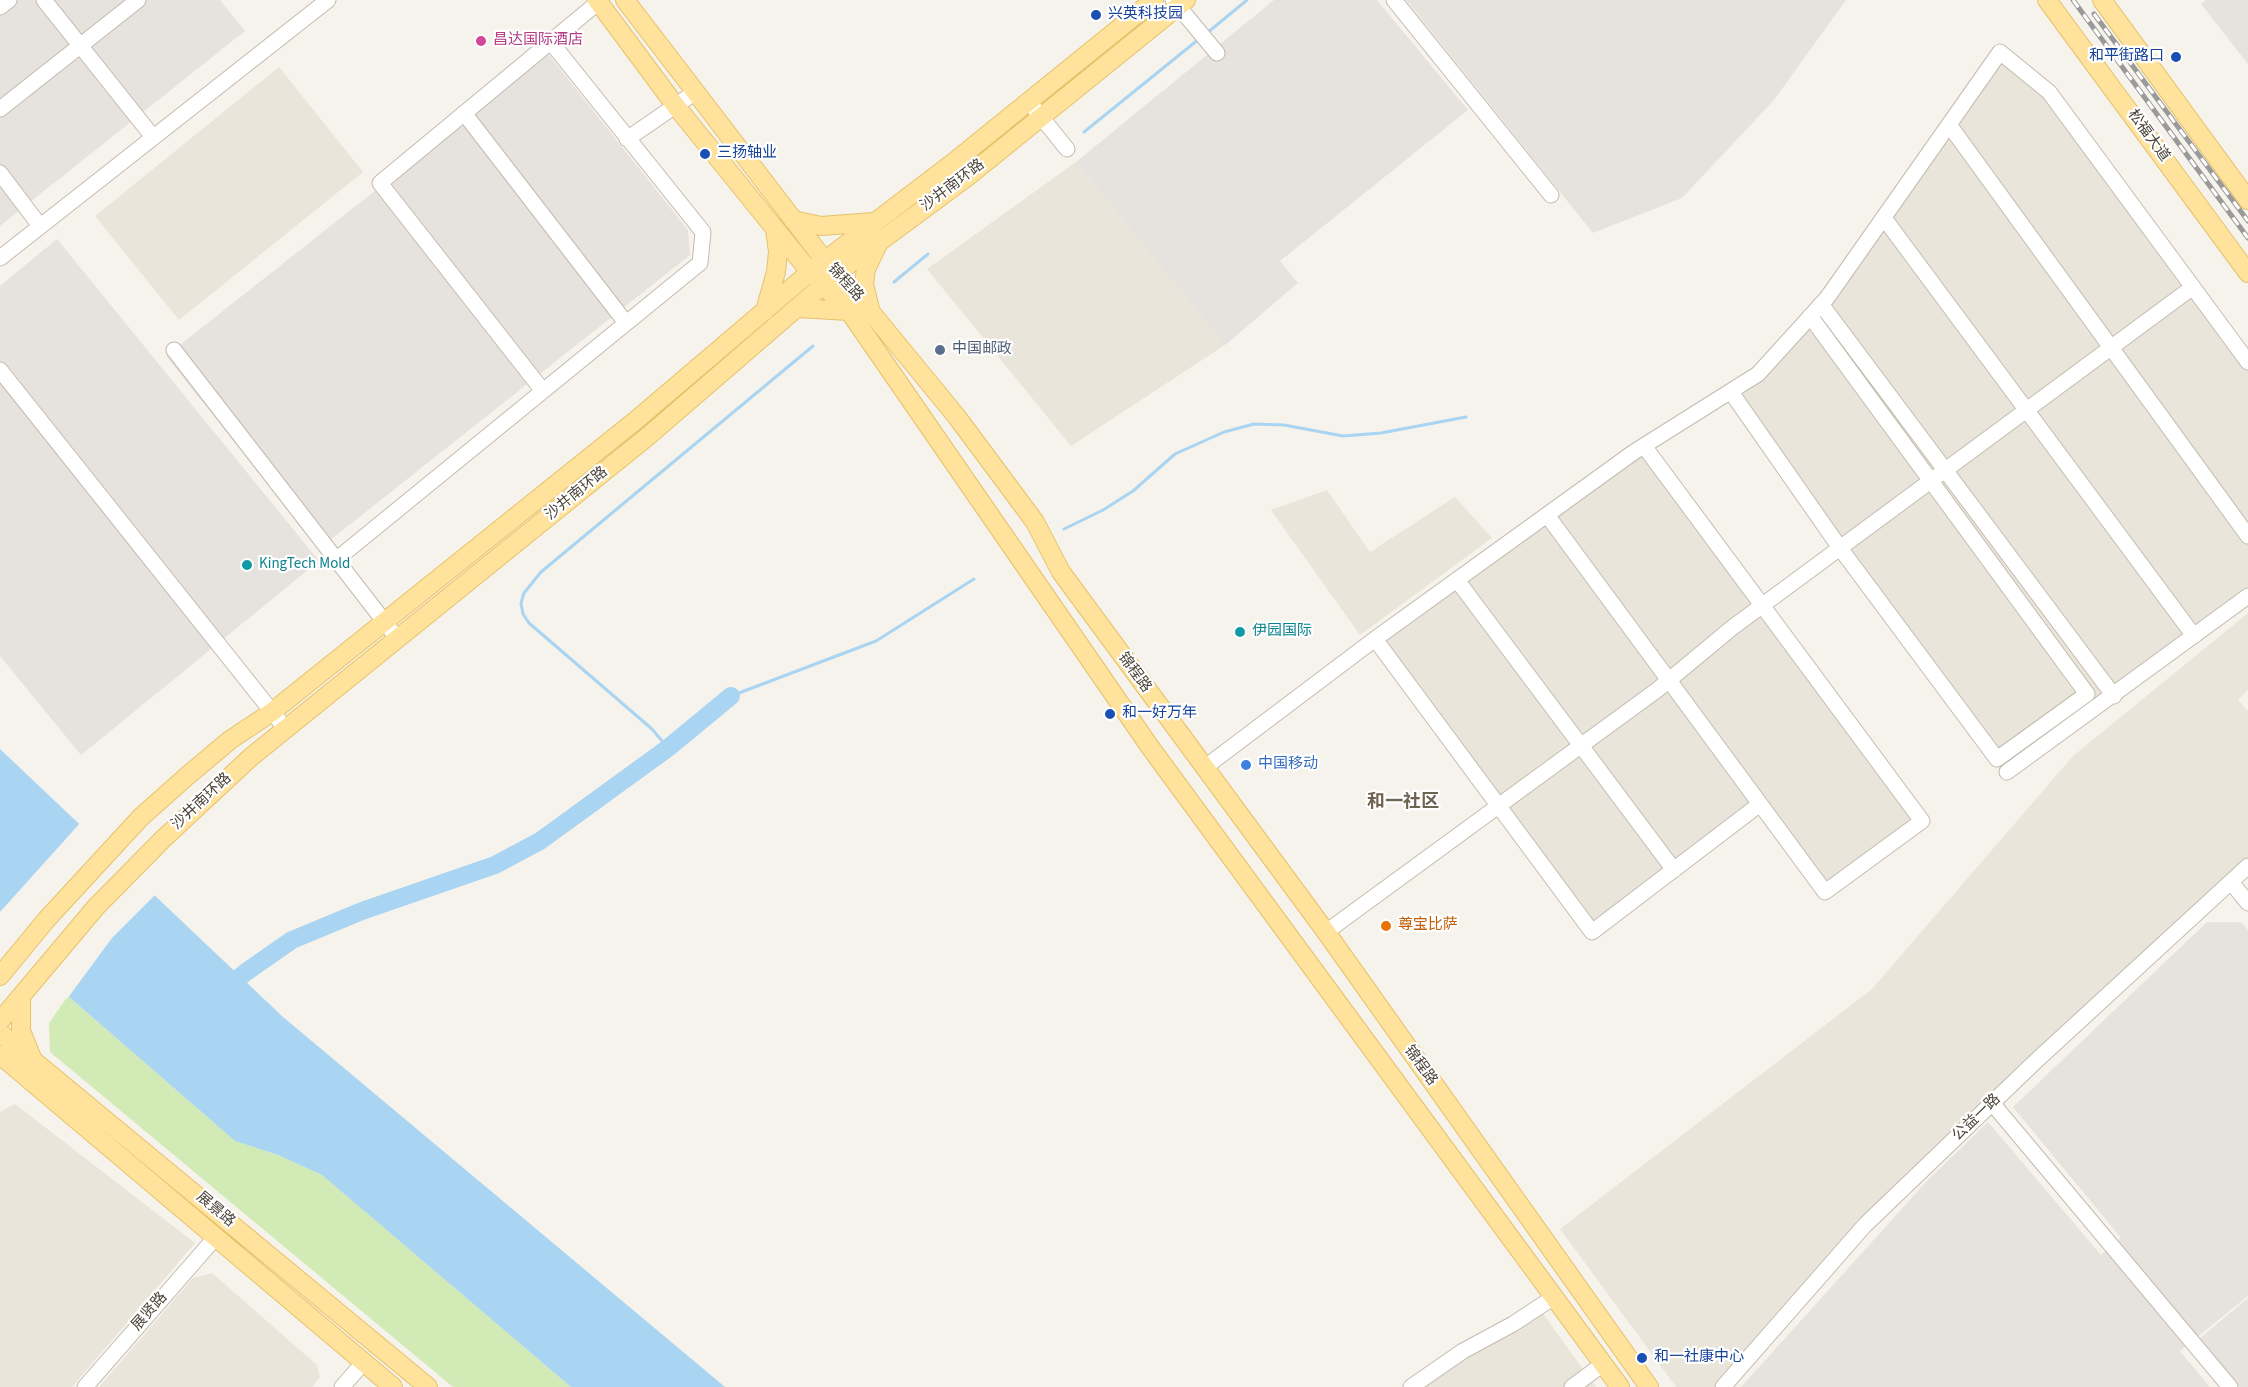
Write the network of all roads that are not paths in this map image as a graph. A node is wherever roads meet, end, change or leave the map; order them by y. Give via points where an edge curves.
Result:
1 (9, 0) edge
2 (44, 0) edge
3 (138, 0) edge
4 (328, 0) edge
5 (626, 0) edge
6 (1154, 0) edge
7 (1394, 0) edge
8 (2047, 0) edge
9 (2102, 0) edge
10 (599, 1) edge
11 (1179, 2) edge
12 (0, 7) edge
13 (550, 41) junction
14 (81, 46) junction
15 (1217, 53) dead end
16 (694, 93) junction
17 (1029, 101) junction
18 (675, 105) junction
19 (0, 109) edge
20 (464, 113) junction
21 (1041, 117) junction
22 (1950, 126) junction
23 (153, 137) junction
24 (627, 139) junction
25 (1067, 149) dead end
26 (0, 173) edge
27 (2245, 193) edge
28 (1551, 195) dead end
29 (1884, 218) junction
30 (793, 220) junction
31 (875, 222) junction
32 (40, 226) junction
33 (776, 229) junction
34 (878, 243) junction
35 (0, 258) edge
36 (810, 272) junction
37 (829, 273) junction
38 (2248, 273) edge
39 (2193, 287) junction
40 (1821, 304) junction
41 (798, 308) junction
42 (765, 310) junction
43 (849, 311) junction
44 (870, 311) junction
45 (1810, 316) junction
46 (626, 323) junction
47 (2111, 349) junction
48 (174, 350) dead end
49 (2248, 362) edge
50 (0, 370) edge
51 (543, 391) junction
52 (1731, 392) junction
53 (2028, 410) junction
54 (1644, 446) junction
55 (1946, 471) junction
56 (1933, 480) junction
57 (1546, 515) junction
58 (2248, 536) edge
59 (1840, 548) junction
60 (337, 559) junction
61 (1457, 580) junction
62 (2248, 596) edge
63 (1761, 607) junction
64 (385, 621) junction
65 (2194, 636) junction
66 (397, 638) junction
67 (1376, 639) junction
68 (1669, 680) junction
69 (2114, 696) junction
70 (272, 712) junction
71 (285, 728) junction
72 (1580, 747) junction
73 (1204, 768) junction
74 (2007, 772) dead end
75 (1760, 804) junction
76 (1499, 806) junction
77 (2248, 866) edge
78 (1674, 870) junction
79 (2230, 882) junction
80 (2248, 903) edge
81 (1331, 940) junction
82 (1312, 966) junction
83 (2, 973) edge
84 (21, 996) junction
85 (0, 1022) edge
86 (0, 1033) edge
87 (0, 1055) edge
88 (26, 1066) junction
89 (0, 1068) edge
90 (1992, 1103) junction
91 (215, 1238) junction
92 (1554, 1297) junction
93 (364, 1362) junction
94 (1603, 1364) junction
95 (85, 1387) edge
96 (342, 1387) edge
97 (393, 1387) edge
98 (428, 1387) edge
99 (1412, 1387) edge
100 (1572, 1387) edge
101 (1620, 1387) edge
102 (1649, 1387) edge
103 (1724, 1387) edge
104 (2230, 1387) edge

1 - 12 street
2 - 14 street
3 - 14 street
4 - 23 street
5 - 16 main road, 锦程路
6 - 17 main road, 沙井南环路
7 - 28 street
8 - 38 main road, 松福大道
9 - 27 main road
10 - 13 street
10 - 18 main road, 锦程路
11 - 15 street
11 - 21 main road, 沙井南环路
13 - 20 street
13 - 24 street
14 - 19 street
14 - 23 street
16 - 18 street
16 - 30 main road, 锦程路
17 - 21 street
17 - 31 main road, 沙井南环路
18 - 24 street
18 - 33 main road, 锦程路
20 - 46 street
20 - 51 street via 380,183
21 - 25 street
21 - 34 main road, 沙井南环路
22 - 29 street
22 - 39 street via 2000,52 2049,92
22 - 47 street
23 - 32 street
24 - 46 street via 703,232 700,263
26 - 32 street
29 - 40 street
29 - 53 street
30 - 31 main road via 821,226
30 - 37 main road, 锦程路
31 - 37 main road, 沙井南环路
32 - 35 street
33 - 36 main road, 锦程路
33 - 42 main road via 776,272
34 - 37 main road, 沙井南环路
34 - 44 main road via 864,284
36 - 37 main road, 沙井南环路
36 - 42 main road, 沙井南环路
37 - 41 main road, 沙井南环路
37 - 43 main road, 锦程路
37 - 44 main road, 锦程路
39 - 47 street
39 - 49 street
40 - 45 street
40 - 55 street
41 - 43 main road
41 - 66 main road, 沙井南环路 via 647,437
42 - 64 main road, 沙井南环路 via 635,421
43 - 82 main road, 锦程路 via 1150,747
44 - 73 main road, 锦程路 via 957,417 1035,522 1061,572
45 - 52 street via 1758,374
45 - 56 street
46 - 51 street
47 - 53 street
47 - 58 street
48 - 60 street
50 - 70 street
51 - 60 street
52 - 54 street
52 - 59 street
53 - 55 street
53 - 65 street
54 - 57 street
54 - 63 street
55 - 56 street
55 - 69 street
56 - 59 street
56 - 59 street via 2087,694 1997,759
57 - 61 street
57 - 68 street
59 - 63 street
60 - 64 street
61 - 67 street
61 - 72 street
62 - 65 street
63 - 68 street
63 - 75 street via 1922,822 1825,892
64 - 66 street
64 - 70 main road, 沙井南环路
65 - 69 street
66 - 71 main road, 沙井南环路
67 - 73 street
67 - 76 street
68 - 72 street
68 - 75 street
69 - 74 street
70 - 71 street
70 - 83 main road, 沙井南环路 via 230,740 141,818
71 - 84 main road, 沙井南环路 via 163,838 96,907
72 - 76 street
72 - 78 street
73 - 81 main road, 锦程路
75 - 78 street
76 - 78 street via 1592,932
76 - 81 street
77 - 79 street, 公益一路
79 - 80 street
79 - 90 street, 公益一路
81 - 82 main road
81 - 102 main road, 锦程路
82 - 92 main road, 锦程路
84 - 85 main road, 沙井南环路
84 - 88 main road
86 - 88 main road, 展景路
87 - 88 main road, 展景路
88 - 89 main road
88 - 91 main road, 展景路
88 - 98 main road, 展景路
90 - 103 street, 公益一路 via 1865,1225
90 - 104 street
91 - 93 main road, 展景路
91 - 95 street, 展贤路
92 - 94 main road, 锦程路
92 - 99 street via 1463,1351
93 - 96 street
93 - 97 main road, 展景路
94 - 100 street
94 - 101 main road, 锦程路

